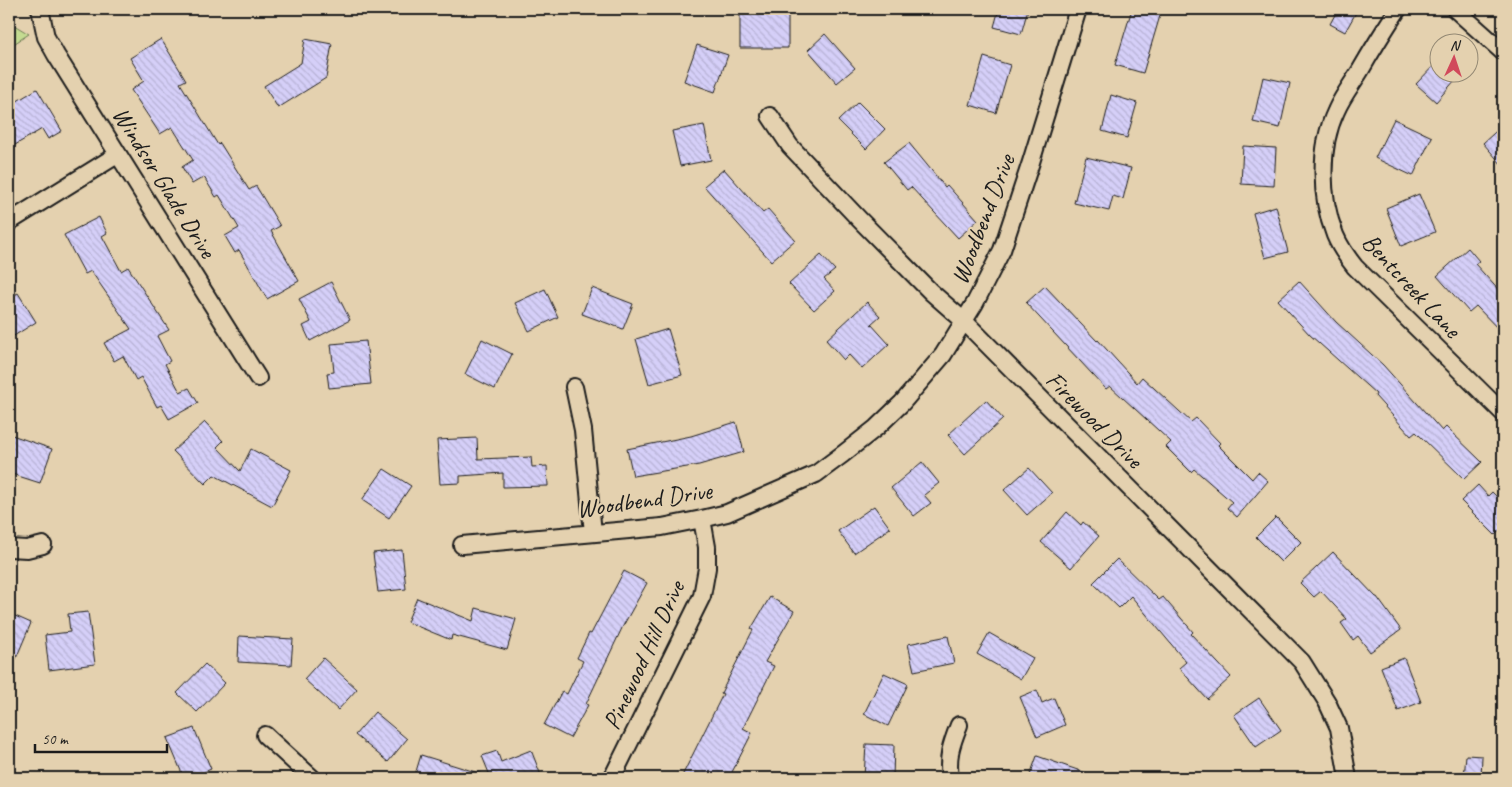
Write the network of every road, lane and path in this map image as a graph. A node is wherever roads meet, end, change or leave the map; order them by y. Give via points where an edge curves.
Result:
1 (40, 9) edge
2 (1078, 9) edge
3 (1398, 9) edge
4 (1454, 9) edge
5 (1503, 52) edge
6 (770, 116) dead end
7 (117, 155) junction
8 (9, 222) edge
9 (964, 321) junction
10 (258, 378) dead end
11 (574, 387) dead end
12 (1503, 413) edge
13 (702, 519) junction
14 (593, 533) junction
15 (43, 545) dead end
16 (462, 545) dead end
17 (9, 548) edge
18 (959, 725) dead end
19 (265, 735) dead end
20 (312, 778) edge
21 (612, 778) edge
22 (950, 778) edge
23 (1348, 778) edge

1 - 7 street, Windsor Glade Drive via 46,37
2 - 9 street, Woodbend Drive via 1002,250
3 - 12 street, Bentcreek Lane via 1345,94 1331,124 1326,141 1324,177 1328,215 1335,236 1355,267
4 - 5 street
6 - 9 street, Firewood Drive via 790,146 859,219
7 - 8 street
7 - 10 street, Windsor Glade Drive
9 - 13 street, Woodbend Drive via 942,355 902,403 843,454 816,474 771,495 727,513
9 - 23 street, Firewood Drive via 1302,662 1339,728
11 - 14 street via 584,430
13 - 14 street, Woodbend Drive
13 - 21 street, Pinewood Hill Drive via 708,547 702,596
14 - 16 street, Woodbend Drive
15 - 17 street via 27,549
18 - 22 street via 949,750
19 - 20 street

